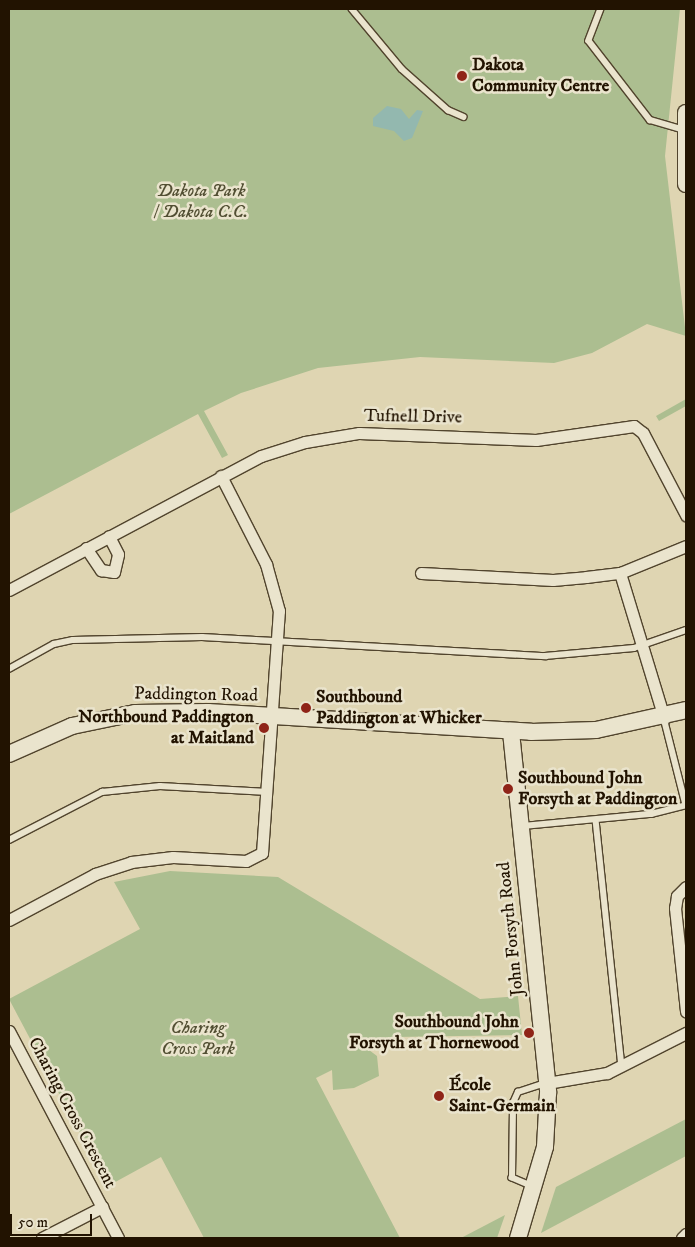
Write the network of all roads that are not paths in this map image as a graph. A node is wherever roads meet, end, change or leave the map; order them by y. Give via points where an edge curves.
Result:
1 (352, 9) edge
2 (601, 9) edge
3 (686, 113) edge
4 (464, 117) dead end
5 (686, 130) edge
6 (686, 184) edge
7 (221, 476) junction
8 (686, 516) edge
9 (109, 536) junction
10 (686, 546) edge
11 (86, 548) junction
12 (421, 573) dead end
13 (620, 573) junction
14 (9, 590) edge
15 (686, 630) edge
16 (278, 640) junction
17 (642, 645) junction
18 (9, 669) edge
19 (686, 710) edge
20 (273, 716) junction
21 (664, 718) junction
22 (511, 732) junction
23 (9, 754) edge
24 (268, 792) junction
25 (686, 805) edge
26 (596, 820) junction
27 (521, 826) junction
28 (9, 840) edge
29 (686, 887) edge
30 (9, 920) edge
31 (686, 1011) edge
32 (9, 1031) edge
33 (686, 1033) edge
34 (622, 1066) junction
35 (547, 1083) junction
36 (535, 1188) junction
37 (102, 1207) junction
38 (686, 1234) edge
39 (42, 1238) edge
40 (118, 1238) edge
41 (518, 1238) edge
42 (682, 1238) edge

1 - 4 lane via 402,69 448,110
2 - 5 lane via 589,41 650,120
3 - 5 street
5 - 6 street
7 - 8 street, Tufnell Drive via 273,451 340,435 380,431 536,440 629,426 643,433
7 - 9 street, Tufnell Drive
7 - 16 street via 271,577 279,611
9 - 11 street, Tufnell Drive
9 - 11 street via 118,554 114,572 101,570
10 - 13 street
11 - 14 street, Tufnell Drive
12 - 13 street via 553,580
13 - 17 street
15 - 17 lane
16 - 17 lane via 534,656 587,654
16 - 18 lane via 184,637 64,641
16 - 20 street
17 - 21 street
19 - 21 street, Paddington Road
20 - 22 street, Paddington Road
20 - 23 street, Paddington Road via 171,711 110,715
20 - 24 street
21 - 22 street, Paddington Road via 596,730
21 - 25 lane
22 - 27 street, John Forsyth Road
24 - 28 lane via 160,786 102,792
24 - 30 street via 264,846 252,860 173,857 131,862 95,874
25 - 26 lane
26 - 27 lane
26 - 34 lane
27 - 35 street, John Forsyth Road
29 - 31 street via 677,896 675,908
32 - 37 street, Charing Cross Crescent
33 - 34 street
34 - 35 street via 590,1078
35 - 36 street, John Forsyth Road via 547,1130
35 - 36 lane via 518,1092 513,1103 512,1178
36 - 41 street, John Forsyth Road
37 - 39 street
37 - 40 street, Charing Cross Crescent
38 - 42 street

